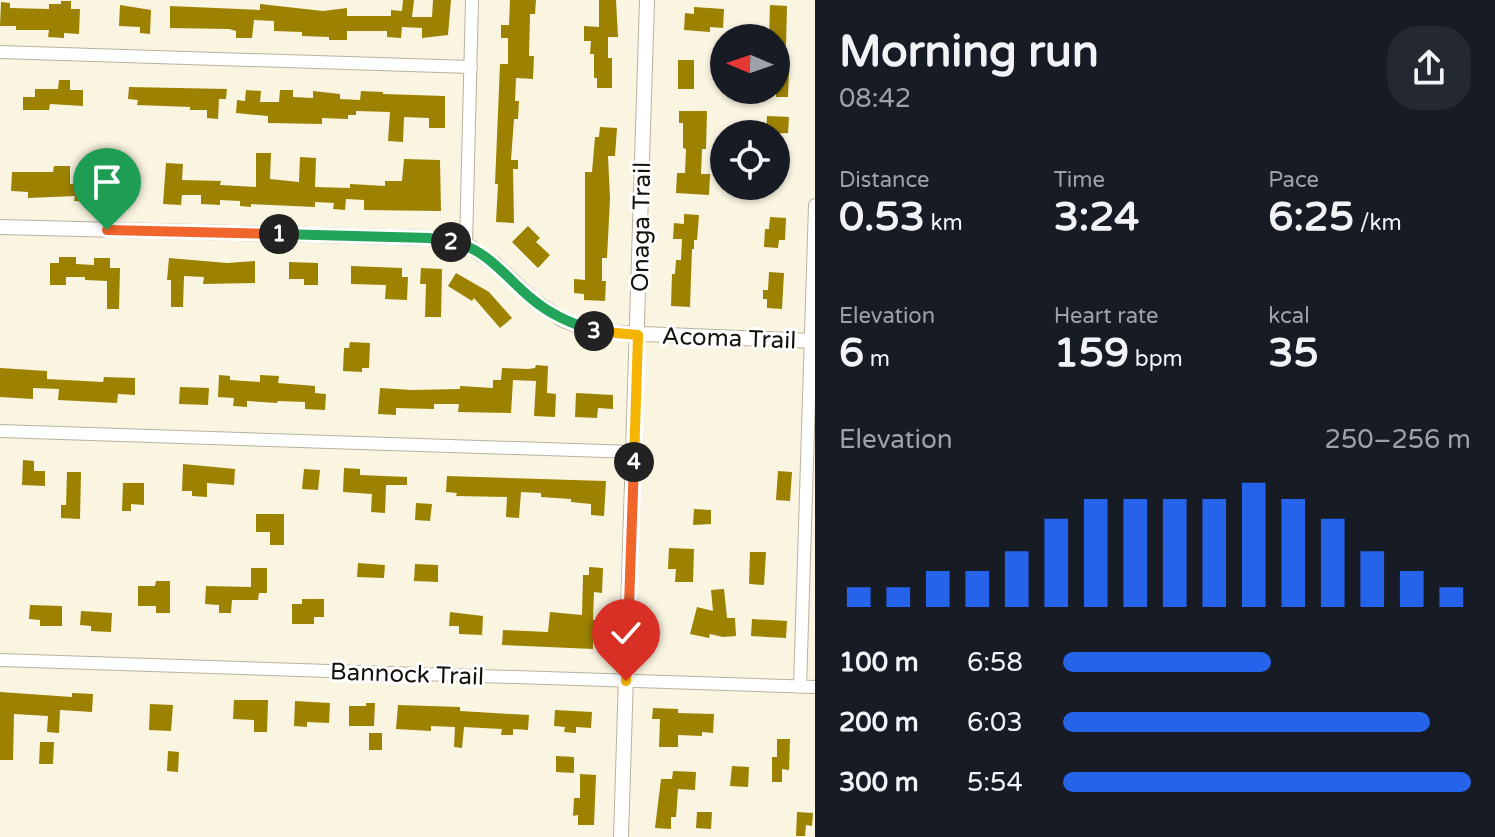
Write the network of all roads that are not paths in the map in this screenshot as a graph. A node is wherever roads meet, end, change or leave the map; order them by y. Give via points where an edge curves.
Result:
1 (472, 0) edge
2 (647, 0) edge
3 (0, 52) edge
4 (471, 67) junction
5 (815, 205) edge
6 (0, 227) edge
7 (466, 244) junction
8 (638, 335) junction
9 (813, 341) edge
10 (0, 431) edge
11 (634, 452) junction
12 (0, 660) edge
13 (626, 681) junction
14 (800, 687) junction
15 (815, 687) edge
16 (621, 837) edge

1 - 4 street
2 - 8 street, Onaga Trail
3 - 4 street
4 - 7 street
5 - 9 street
6 - 7 street, Acoma Trail via 429,238
7 - 8 street, Acoma Trail via 563,320 594,332
8 - 9 street, Acoma Trail
8 - 11 street, Onaga Trail
9 - 14 street
10 - 11 street
11 - 13 street, Onaga Trail
12 - 13 street, Bannock Trail
13 - 14 street, Bannock Trail
13 - 16 street, Onaga Trail
14 - 15 street, Bannock Trail

